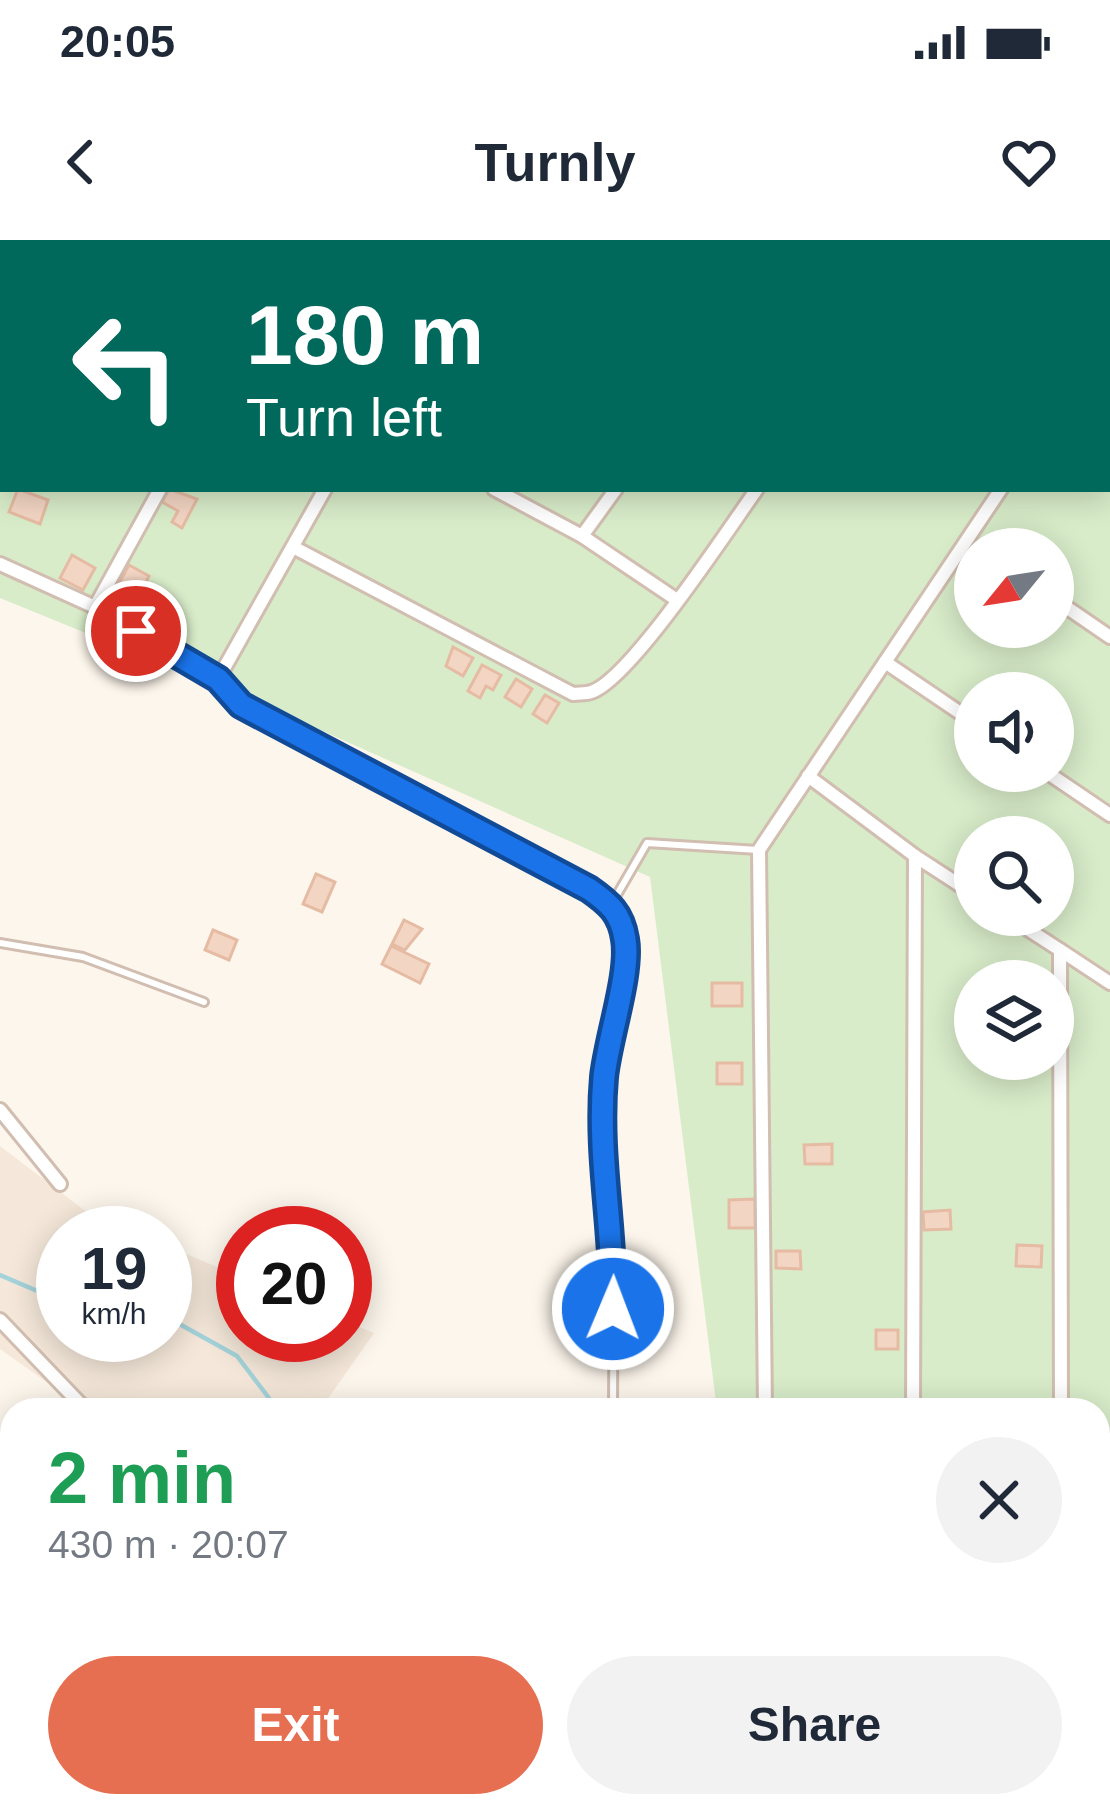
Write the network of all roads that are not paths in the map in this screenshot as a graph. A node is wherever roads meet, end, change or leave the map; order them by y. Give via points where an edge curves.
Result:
1 (158, 492) edge
2 (323, 492) edge
3 (500, 492) edge
4 (614, 492) edge
5 (755, 492) edge
6 (999, 492) edge
7 (976, 528) edge
8 (582, 536) junction
9 (293, 547) junction
10 (954, 561) edge
11 (0, 564) edge
12 (677, 600) junction
13 (95, 607) junction
14 (1074, 612) edge
15 (1110, 637) edge
16 (885, 662) junction
17 (218, 679) junction
18 (954, 709) edge
19 (808, 776) junction
20 (1074, 791) edge
21 (1110, 815) edge
22 (759, 850) junction
23 (915, 856) junction
24 (954, 881) edge
25 (611, 905) junction
26 (1038, 936) edge
27 (0, 943) edge
28 (1060, 950) junction
29 (1110, 983) edge
30 (205, 1002) dead end
31 (0, 1111) edge
32 (60, 1184) dead end
33 (0, 1320) edge
34 (75, 1398) edge
35 (613, 1398) edge
36 (765, 1398) edge
37 (913, 1398) edge
38 (1061, 1398) edge

1 - 13 street
2 - 9 street
3 - 8 street
4 - 8 street
5 - 12 street
6 - 7 street
8 - 12 street
9 - 12 street via 573,694 610,680
9 - 17 street
10 - 16 street
11 - 13 street
13 - 17 street
14 - 15 street
16 - 18 street
16 - 19 street
17 - 25 lane via 241,705
19 - 22 street
19 - 23 street
20 - 21 street
22 - 25 lane via 647,843
22 - 36 street
23 - 24 street
23 - 37 street
25 - 35 lane via 626,943 604,1078
26 - 28 street
27 - 30 lane via 83,956
28 - 29 street
28 - 38 street
31 - 32 street
33 - 34 street

